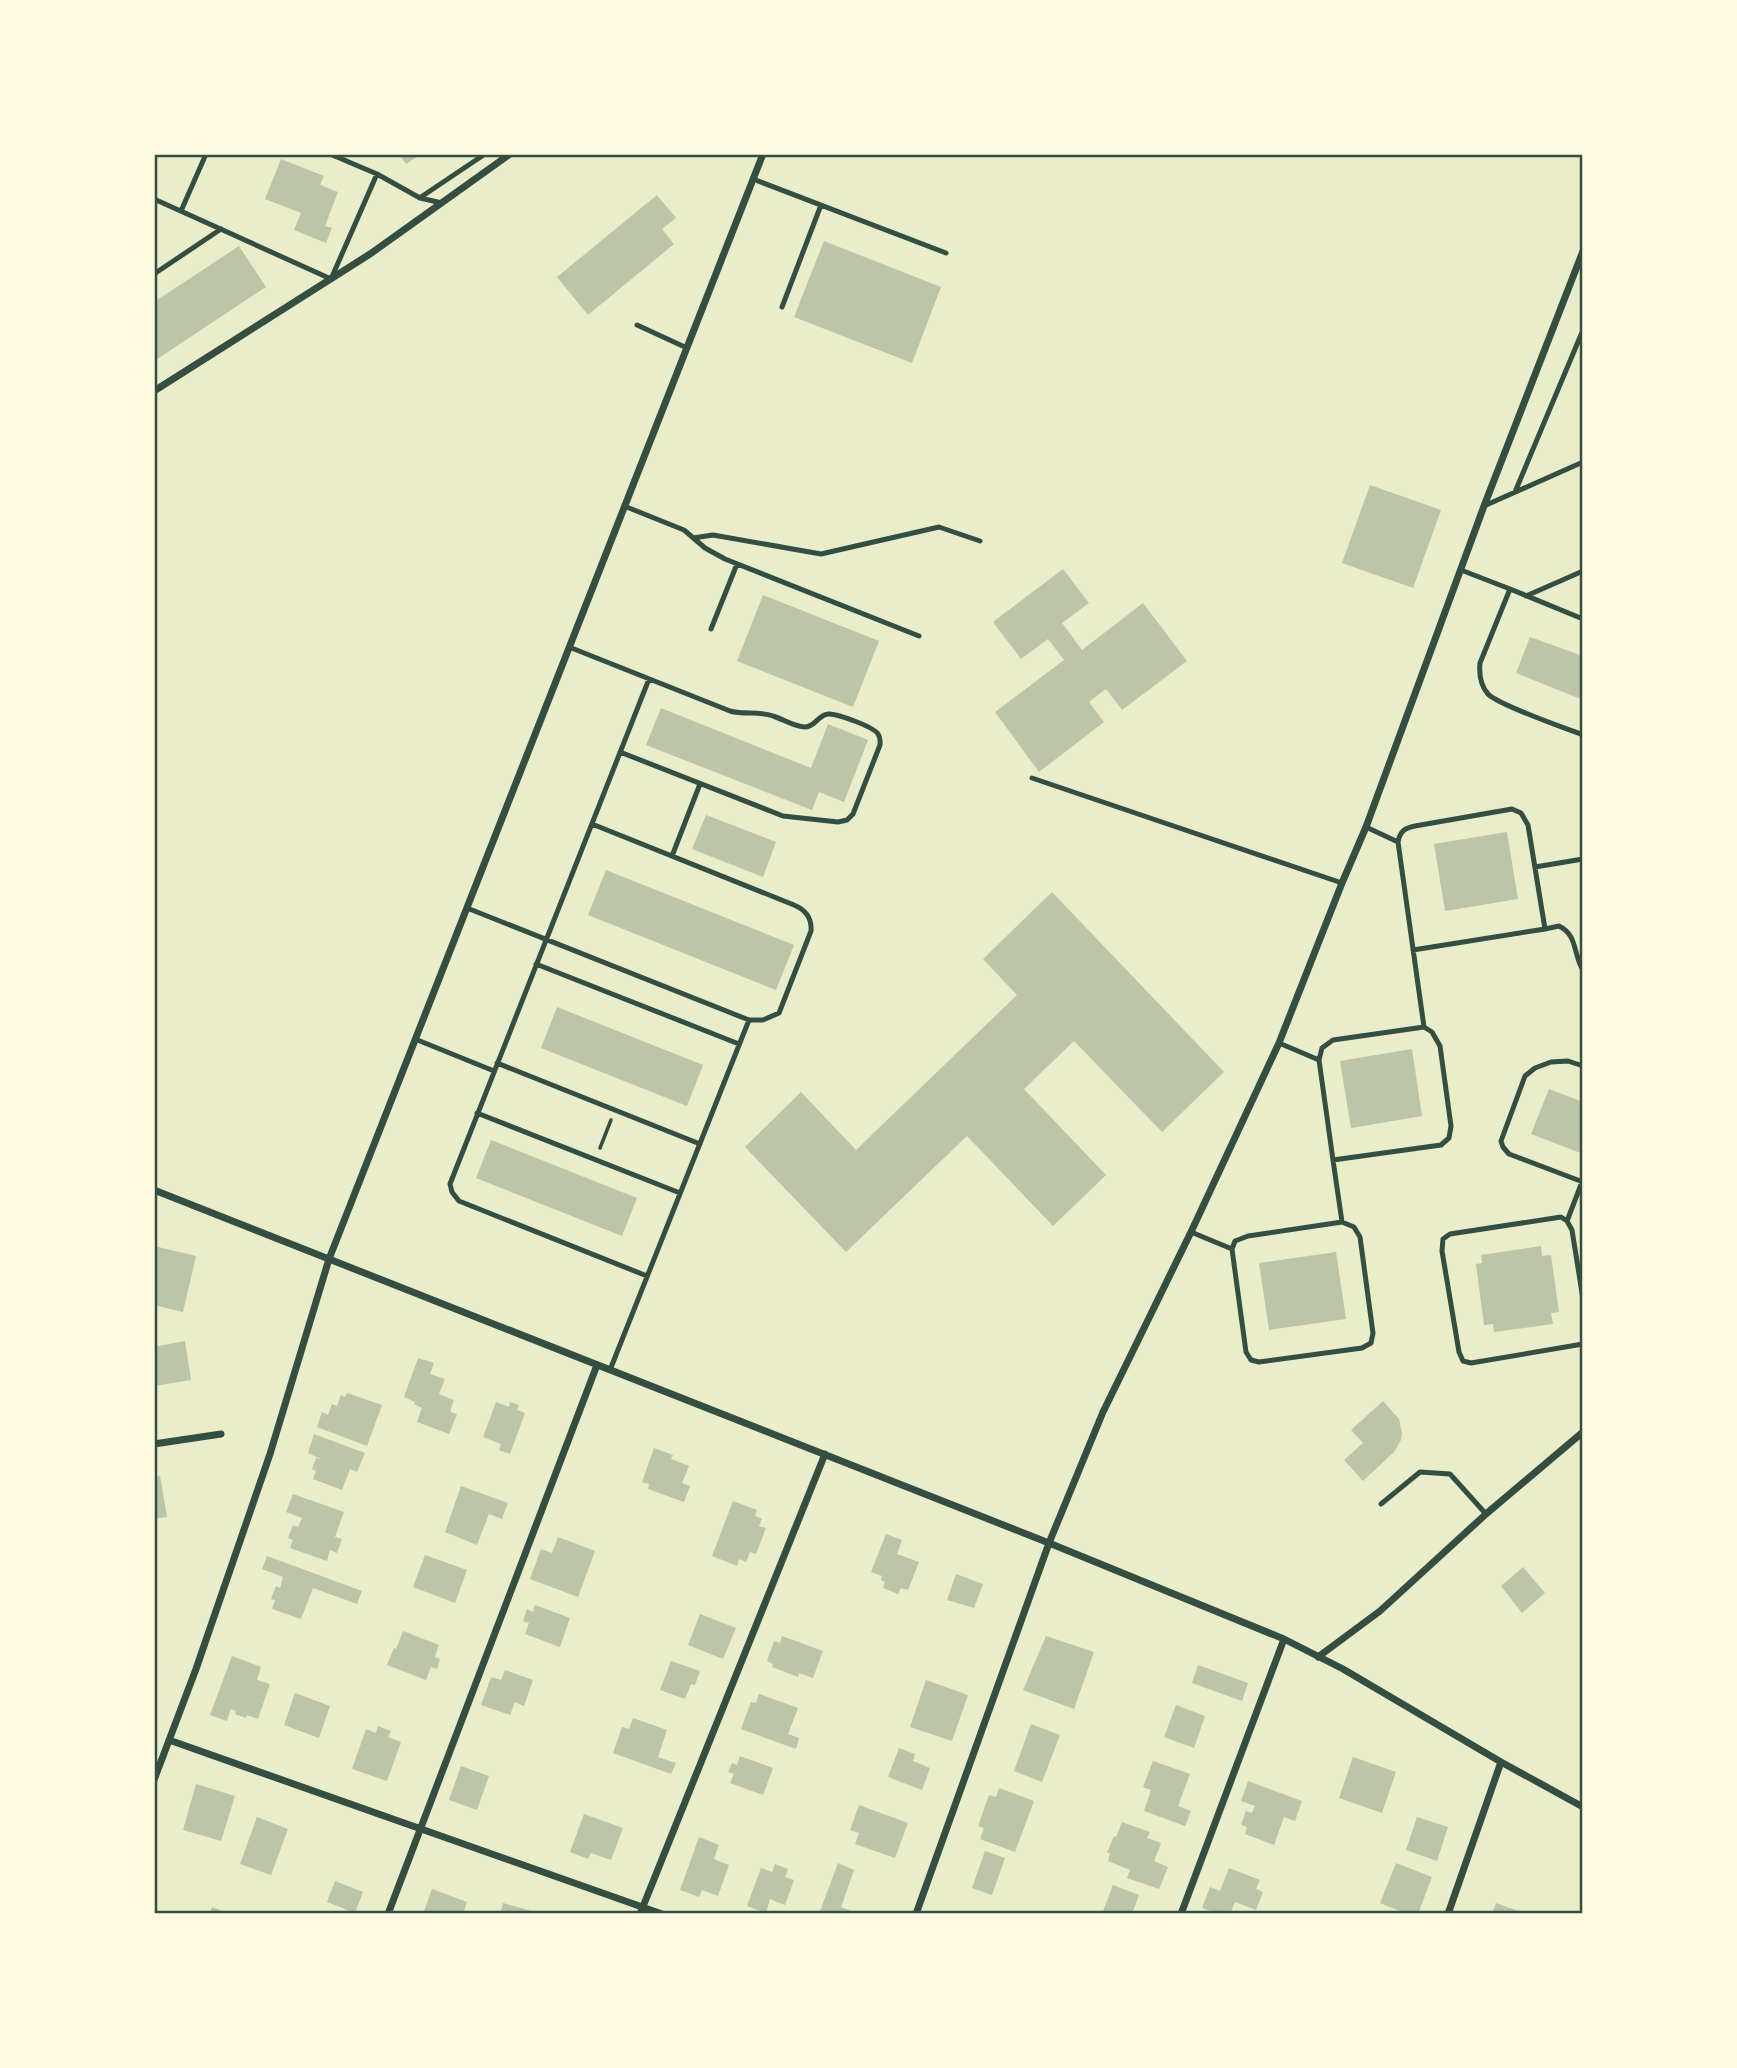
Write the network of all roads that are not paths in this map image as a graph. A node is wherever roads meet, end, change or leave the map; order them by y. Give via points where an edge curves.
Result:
1 (206, 154) edge
2 (330, 154) edge
3 (352, 154) edge
4 (485, 154) edge
5 (510, 154) edge
6 (763, 154) edge
7 (349, 162) junction
8 (377, 174) junction
9 (753, 179) junction
10 (420, 198) junction
11 (154, 199) edge
12 (442, 203) junction
13 (821, 205) junction
14 (181, 211) junction
15 (221, 229) junction
16 (946, 253) dead end
17 (1582, 256) edge
18 (154, 274) edge
19 (331, 279) junction
20 (782, 307) dead end
21 (637, 324) dead end
22 (1583, 330) edge
23 (687, 348) junction
24 (154, 391) edge
25 (1583, 462) edge
26 (1515, 492) junction
27 (624, 506) junction
28 (1484, 506) junction
29 (692, 538) junction
30 (980, 541) dead end
31 (737, 564) junction
32 (1461, 570) junction
33 (1583, 571) edge
34 (1510, 589) junction
35 (1526, 596) junction
36 (1583, 619) edge
37 (711, 629) dead end
38 (919, 636) dead end
39 (569, 648) junction
40 (649, 679) junction
41 (1583, 735) edge
42 (620, 752) junction
43 (1032, 778) dead end
44 (700, 784) junction
45 (592, 824) junction
46 (1366, 827) junction
47 (1398, 842) junction
48 (672, 856) junction
49 (1583, 859) edge
50 (1535, 867) junction
51 (1342, 883) junction
52 (467, 908) junction
53 (1545, 929) junction
54 (546, 939) junction
55 (1413, 950) junction
56 (536, 964) junction
57 (1583, 970) edge
58 (749, 1020) junction
59 (1424, 1027) junction
60 (415, 1039) junction
61 (1279, 1043) junction
62 (739, 1044) junction
63 (1319, 1060) junction
64 (497, 1063) junction
65 (1583, 1066) edge
66 (494, 1071) junction
67 (477, 1113) junction
68 (700, 1144) junction
69 (1333, 1160) junction
70 (1582, 1182) edge
71 (154, 1190) edge
72 (680, 1194) junction
73 (1567, 1221) junction
74 (1342, 1222) junction
75 (1192, 1232) junction
76 (1231, 1249) junction
77 (328, 1259) junction
78 (647, 1276) junction
79 (1583, 1298) edge
80 (1583, 1345) edge
81 (597, 1365) junction
82 (610, 1370) junction
83 (1583, 1432) edge
84 (221, 1434) dead end
85 (154, 1444) edge
86 (824, 1454) junction
87 (1381, 1504) dead end
88 (1486, 1514) junction
89 (1049, 1543) junction
90 (1284, 1639) junction
91 (1318, 1657) junction
92 (169, 1740) junction
93 (1501, 1762) junction
94 (154, 1780) edge
95 (1583, 1807) edge
96 (420, 1829) junction
97 (642, 1911) edge
98 (388, 1914) edge
99 (662, 1914) edge
100 (916, 1914) edge
101 (1181, 1914) edge
102 (1448, 1914) edge

1 - 14 lane
2 - 7 lane
3 - 7 lane
4 - 10 lane
5 - 12 street
6 - 9 street
7 - 8 lane
8 - 10 lane
8 - 19 lane
9 - 13 lane
9 - 23 street
10 - 12 lane
11 - 14 lane
12 - 19 street
13 - 16 lane
13 - 20 lane
14 - 15 lane
15 - 18 lane
15 - 19 lane
17 - 28 street
19 - 24 street
21 - 23 lane
22 - 26 lane
23 - 27 street
25 - 26 lane
26 - 28 lane
27 - 29 lane via 684,530
27 - 39 street
28 - 32 street
29 - 30 lane via 713,535 821,554 939,527
29 - 31 lane
31 - 37 lane
31 - 38 lane
32 - 34 lane
32 - 46 street
33 - 35 lane
34 - 35 lane
34 - 41 lane via 1480,663 1482,684 1493,699
35 - 36 lane
39 - 40 lane
39 - 52 street
40 - 42 lane
40 - 44 lane via 741,714 768,714 802,727 826,714 836,714 879,735 880,745 853,814 842,821 794,819
42 - 44 lane
42 - 45 lane
43 - 51 lane
44 - 48 lane
45 - 48 lane
45 - 54 lane
46 - 47 lane
46 - 51 street
47 - 50 lane via 1407,828 1512,809 1525,818
47 - 55 lane
48 - 58 lane via 801,908 809,917 811,931 779,1013
49 - 50 lane
50 - 53 lane
51 - 61 street
52 - 54 lane
52 - 60 street
53 - 55 lane
53 - 57 lane via 1559,926 1569,933
54 - 56 lane
54 - 58 lane
55 - 59 lane
56 - 62 lane
56 - 64 lane
58 - 62 lane
59 - 63 lane via 1333,1040 1322,1048
59 - 69 lane via 1440,1046 1449,1138 1441,1145
60 - 66 lane
60 - 77 street
61 - 63 lane
61 - 75 street
62 - 68 lane
63 - 69 lane
64 - 66 lane
64 - 68 lane
65 - 70 lane via 1551,1062 1525,1076 1501,1141 1509,1153
66 - 67 lane
67 - 72 lane
67 - 78 lane via 450,1184 460,1202
68 - 72 lane
69 - 74 lane
70 - 73 lane
71 - 77 street
72 - 78 lane
73 - 79 lane
73 - 80 lane via 1560,1217 1450,1234 1443,1239 1442,1251 1463,1361
74 - 76 lane via 1240,1238
74 - 76 lane via 1354,1227 1360,1237 1373,1333 1371,1343 1362,1348 1251,1360 1246,1352
75 - 76 lane
75 - 89 street via 1103,1412
77 - 81 street
77 - 92 street via 270,1454
78 - 82 lane
81 - 82 street
81 - 96 street
82 - 86 street
83 - 88 street
84 - 85 street
86 - 89 street
86 - 97 street
87 - 88 lane via 1420,1472 1450,1474
88 - 91 street via 1380,1611
89 - 90 street
89 - 100 street
90 - 91 street
90 - 101 street
91 - 93 street
92 - 94 street
92 - 96 street
93 - 95 street
93 - 102 street
96 - 97 street
96 - 98 street
97 - 99 street

